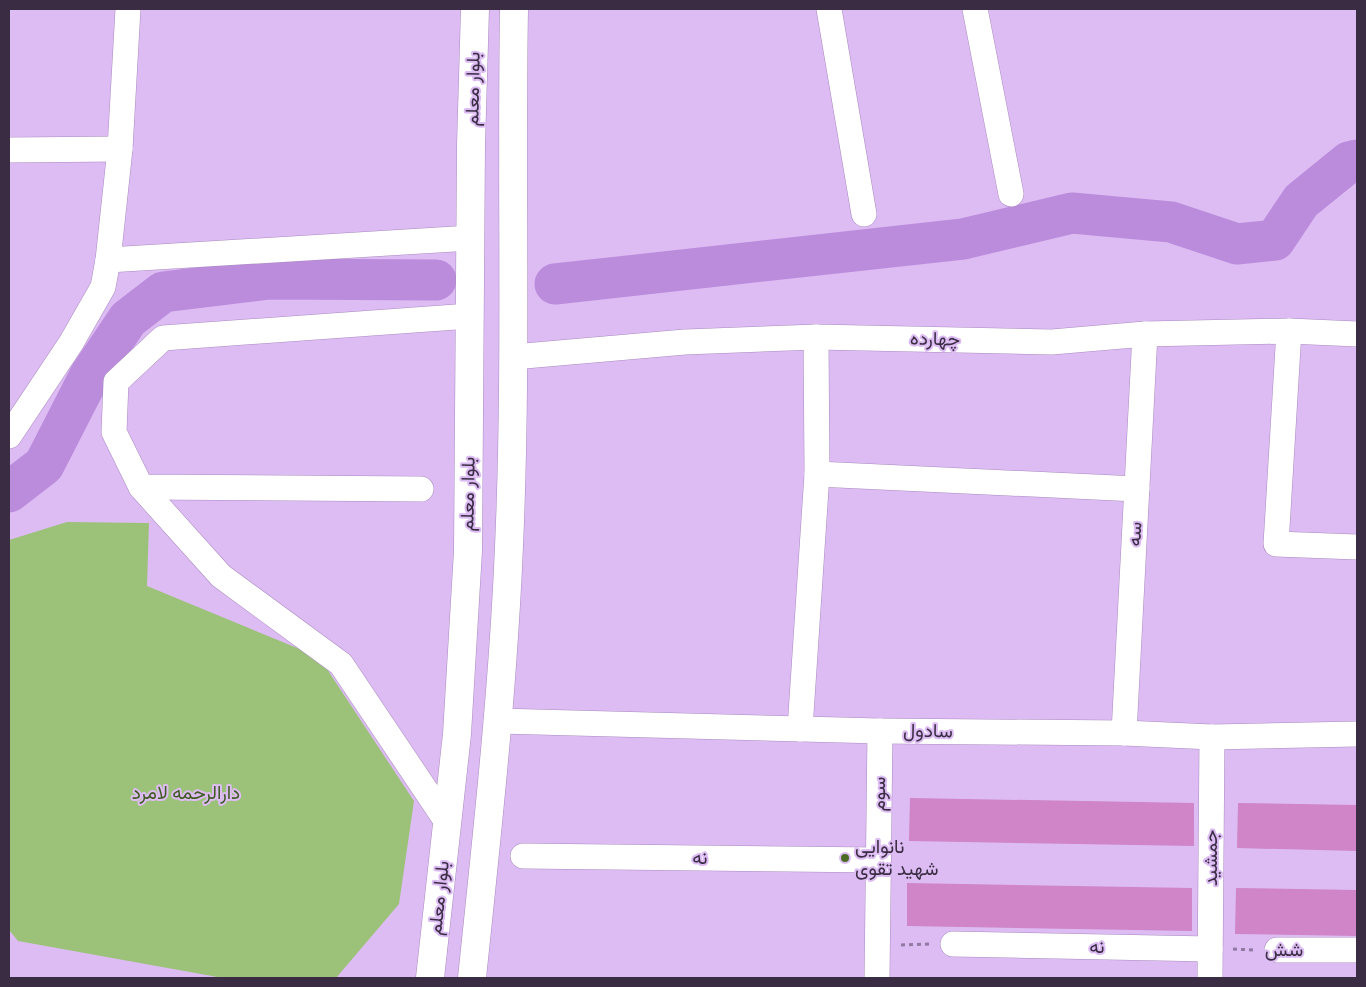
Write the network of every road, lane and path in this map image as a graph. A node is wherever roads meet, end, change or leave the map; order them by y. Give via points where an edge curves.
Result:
1 (128, 9) edge
2 (475, 9) edge
3 (514, 9) edge
4 (829, 9) edge
5 (975, 9) edge
6 (120, 149) junction
7 (9, 150) edge
8 (1011, 194) dead end
9 (864, 214) dead end
10 (470, 238) junction
11 (108, 260) junction
12 (470, 316) junction
13 (1289, 332) junction
14 (1145, 334) junction
15 (1357, 334) edge
16 (816, 337) junction
17 (513, 357) junction
18 (9, 436) edge
19 (817, 474) junction
20 (141, 487) junction
21 (421, 489) dead end
22 (1137, 489) junction
23 (1357, 547) edge
24 (499, 721) junction
25 (800, 729) junction
26 (880, 731) junction
27 (1124, 734) junction
28 (1357, 734) edge
29 (1212, 737) junction
30 (447, 822) junction
31 (523, 856) dead end
32 (878, 860) junction
33 (953, 944) joint
34 (878, 945) junction
35 (1210, 949) junction
36 (1277, 950) joint
37 (1357, 950) edge
38 (430, 978) edge
39 (472, 978) edge
40 (877, 978) edge
41 (1210, 978) edge

1 - 6 street
2 - 10 street, بلوار معلم
3 - 17 street
4 - 9 street
5 - 8 street
6 - 7 street
6 - 11 street
10 - 11 street
10 - 12 street, بلوار معلم
11 - 18 street via 103,287 71,343
12 - 20 street via 163,338 116,382 114,432
12 - 30 street, بلوار معلم via 468,551 457,734
13 - 14 street, چهارده
13 - 15 street, چهارده
13 - 23 street via 1276,544
14 - 16 street, چهارده via 1052,342
14 - 22 street, سه
16 - 17 street, چهارده via 685,342
16 - 19 street
17 - 24 street via 509,545
19 - 22 street
19 - 25 street
20 - 21 street
20 - 30 street via 222,576 341,664
22 - 27 street, سه
24 - 25 street, سادول
24 - 39 street
25 - 26 street, سادول
26 - 27 street, سادول
26 - 32 street, سوم
27 - 29 street, سادول
28 - 29 street, سادول
29 - 35 street, جمشید
30 - 38 street, بلوار معلم
31 - 32 street, نه
32 - 34 street, سوم
33 - 34 path
33 - 35 street, نه
34 - 40 street, سوم
35 - 36 path, شش
35 - 41 street, جمشید
36 - 37 street, شش

